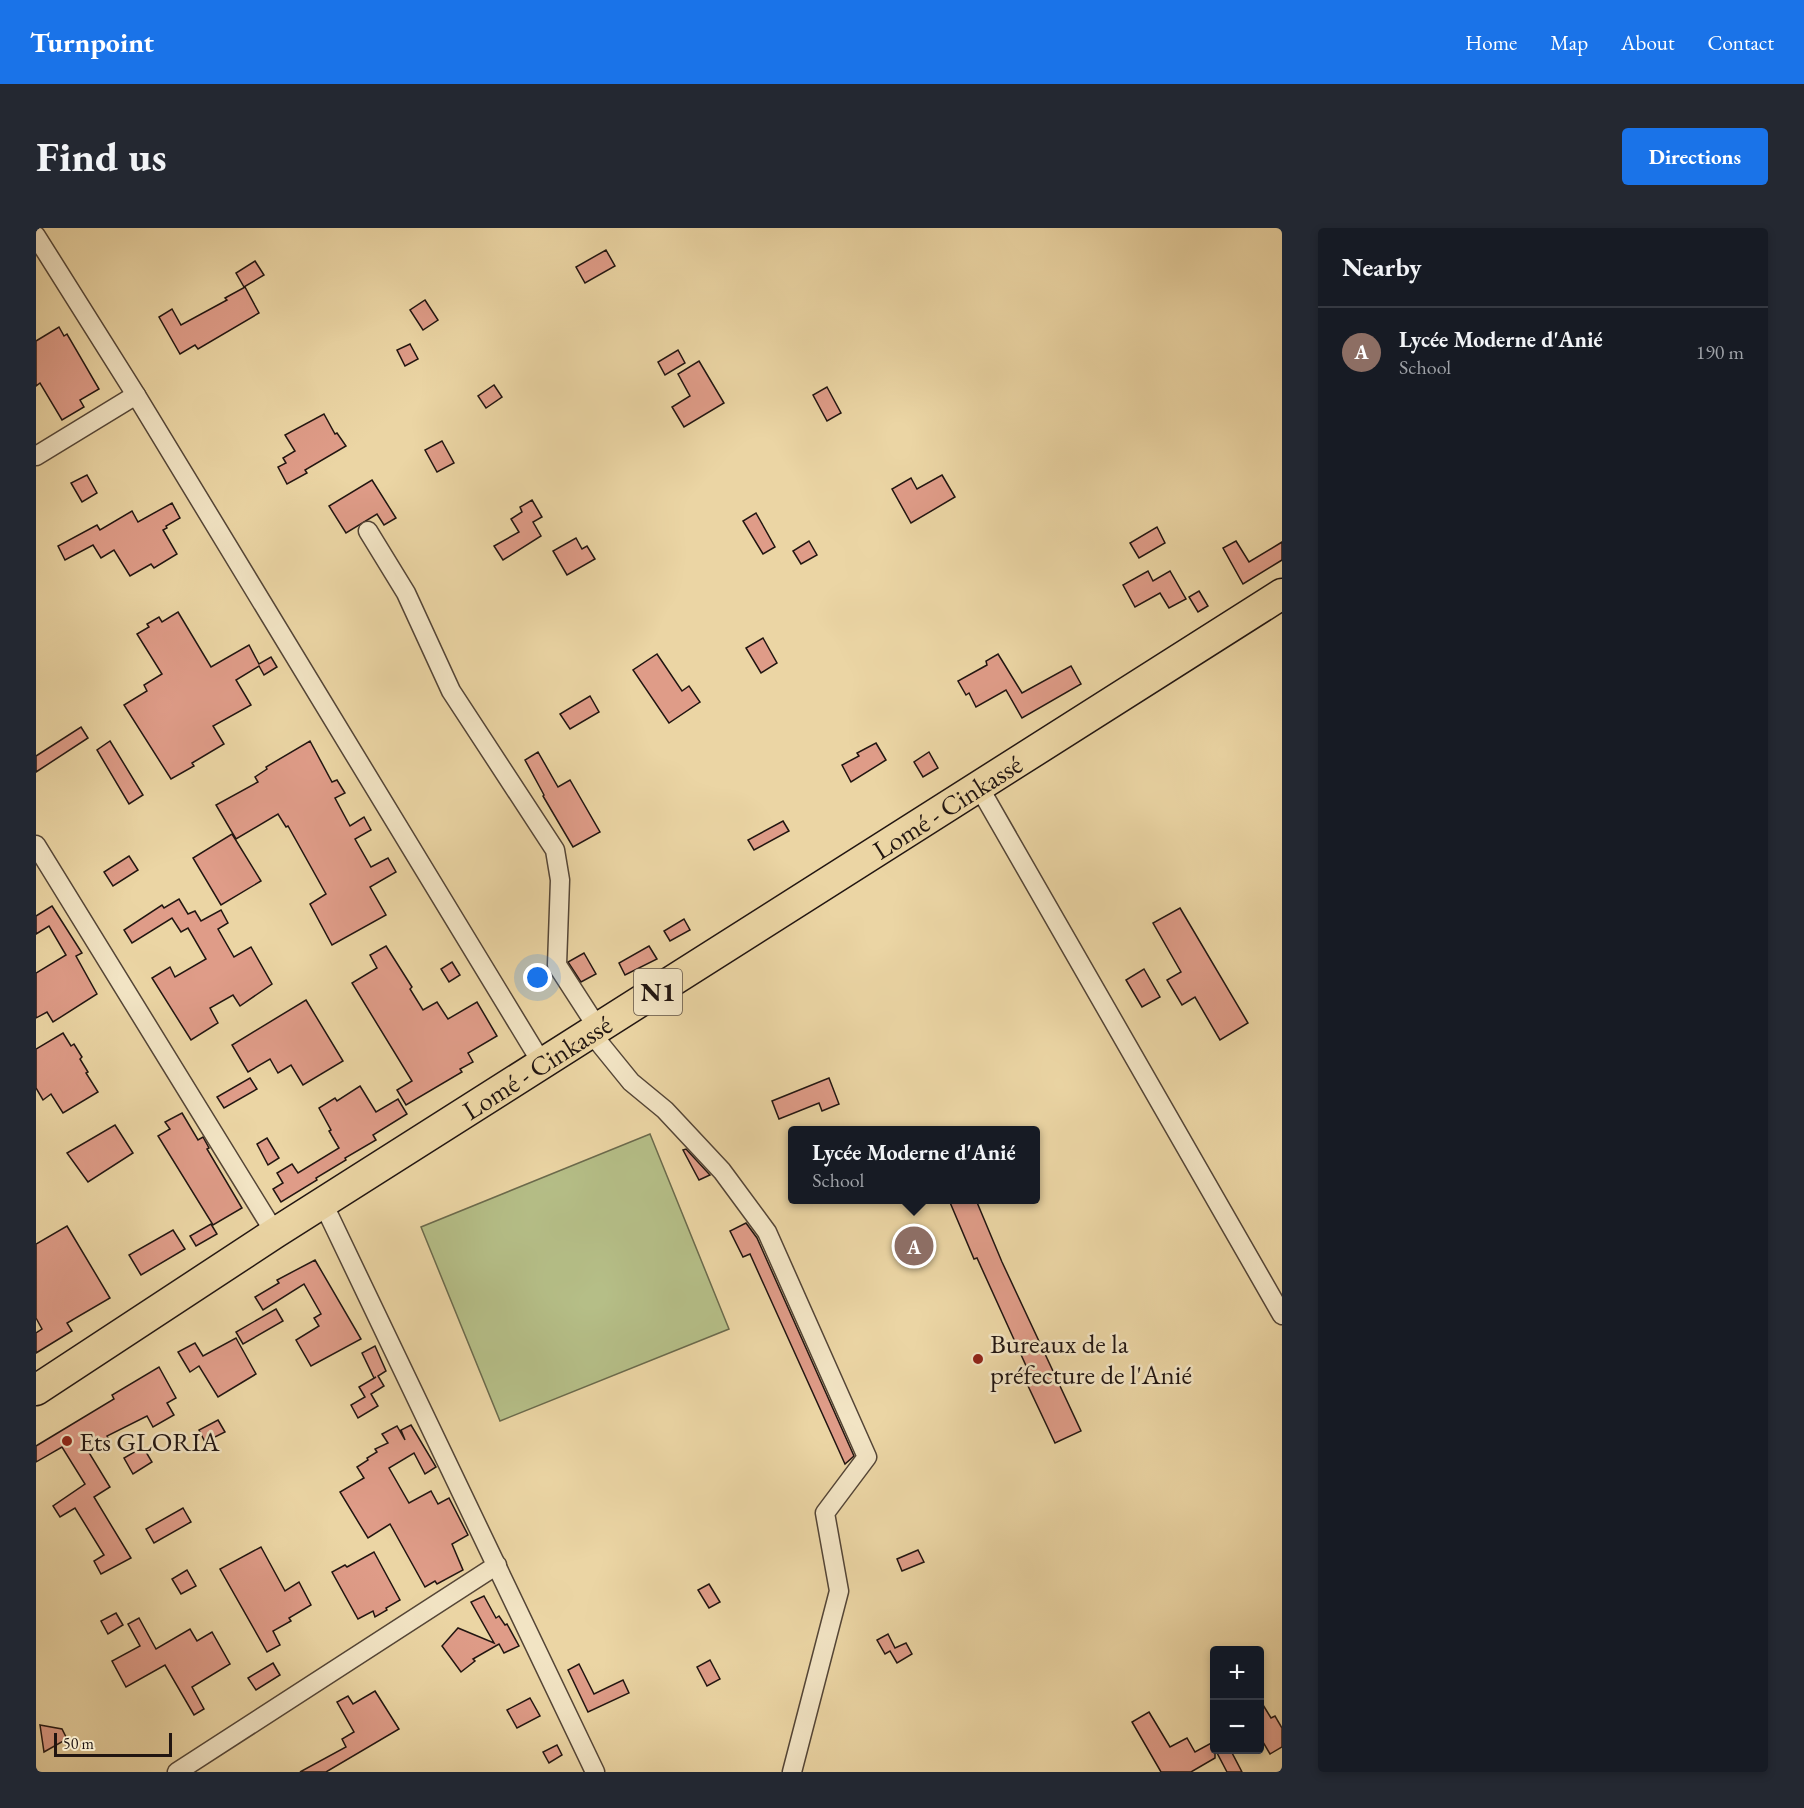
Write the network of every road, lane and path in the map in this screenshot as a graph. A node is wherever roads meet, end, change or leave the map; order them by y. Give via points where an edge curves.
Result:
1 (36, 236) edge
2 (136, 395) junction
3 (36, 456) edge
4 (368, 531) dead end
5 (1282, 594) edge
6 (979, 787) junction
7 (36, 845) edge
8 (596, 1032) junction
9 (543, 1065) junction
10 (324, 1203) junction
11 (275, 1233) junction
12 (1282, 1315) edge
13 (36, 1390) edge
14 (497, 1565) junction
15 (177, 1772) edge
16 (595, 1772) edge
17 (792, 1772) edge

1 - 2 street
2 - 3 street
2 - 9 street
4 - 8 street via 406,593 451,691 555,850 560,880 557,965
5 - 6 highway, Lomé - Cinkassé / N1
6 - 8 highway, Lomé - Cinkassé / N1
6 - 12 street
7 - 11 street
8 - 9 highway, Lomé - Cinkassé / N1
8 - 17 street via 631,1082 665,1110 722,1171 767,1232 867,1457 825,1513 839,1591
9 - 10 highway, Lomé - Cinkassé / N1
10 - 11 highway, Lomé - Cinkassé / N1
10 - 14 street
11 - 13 highway, Lomé - Cinkassé / N1
14 - 15 street
14 - 16 street

